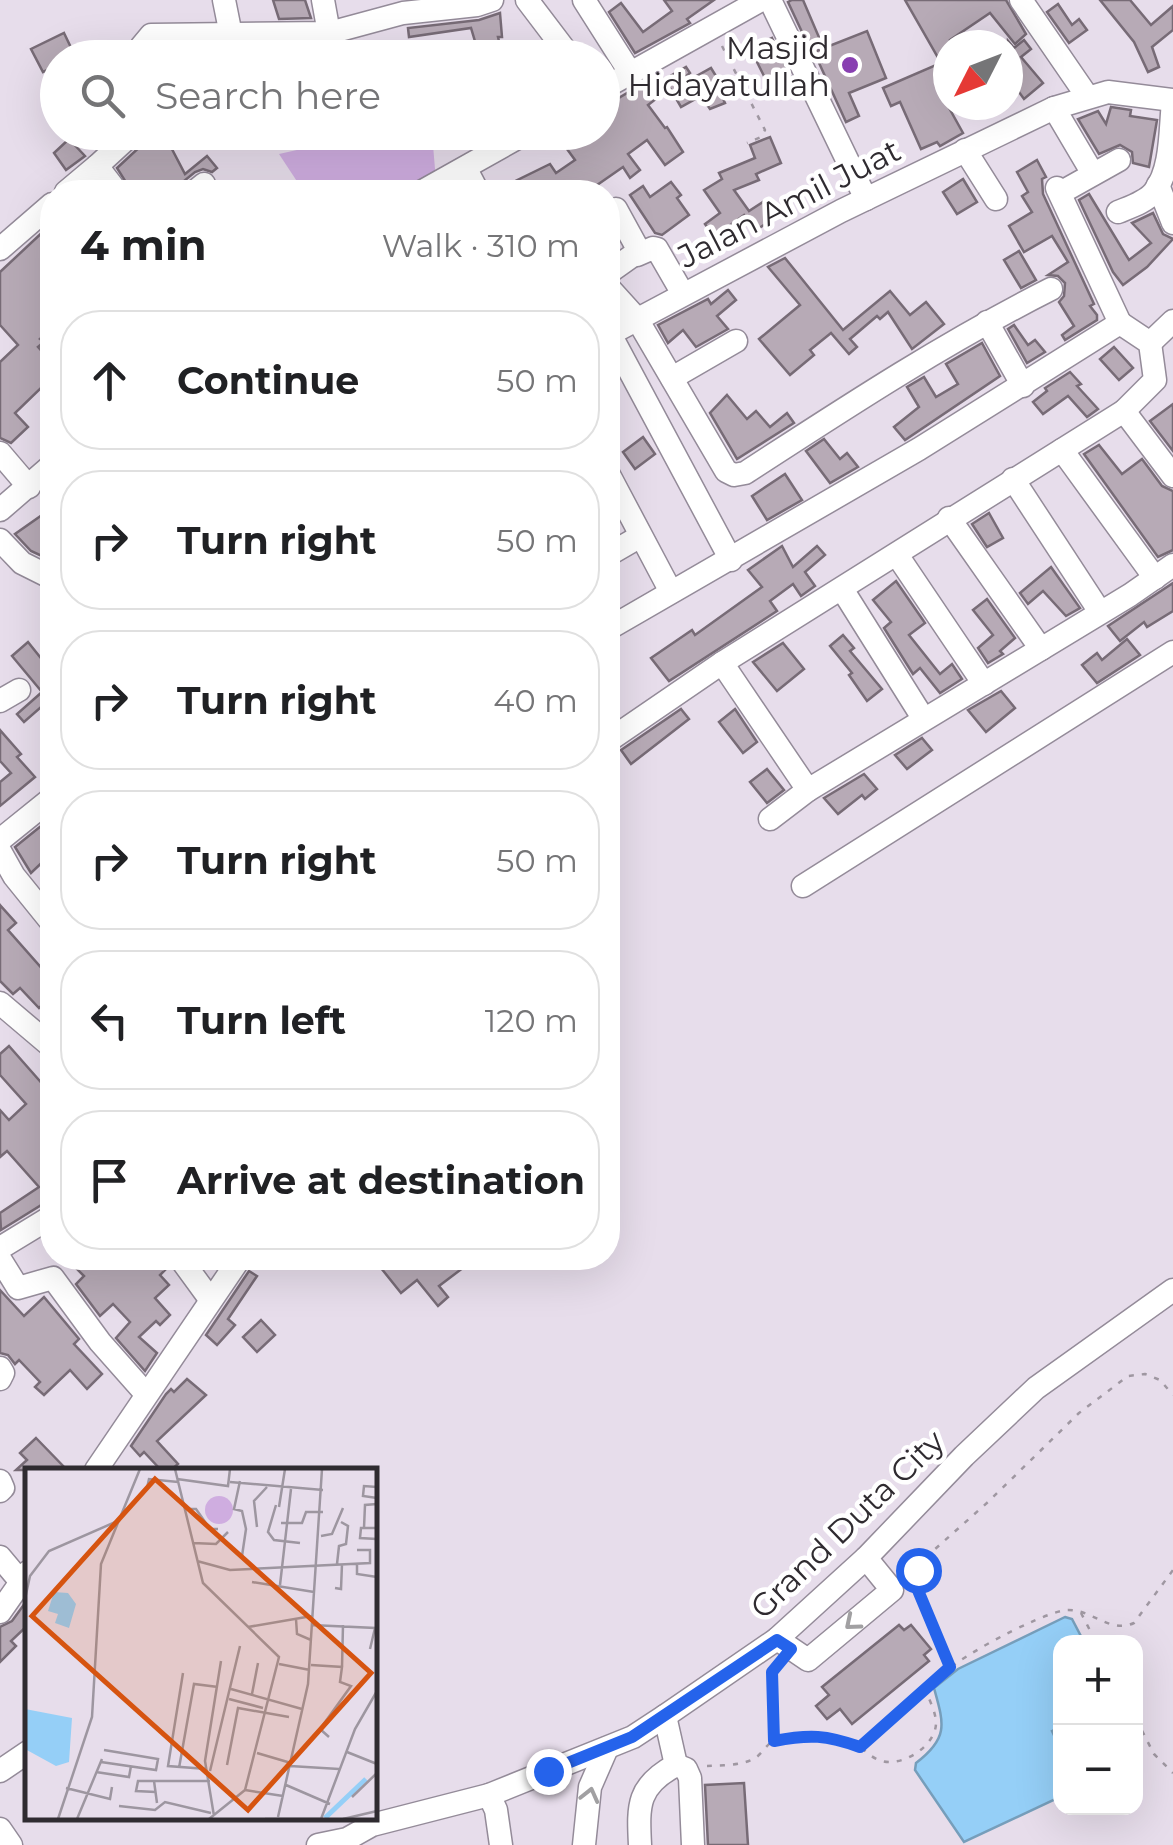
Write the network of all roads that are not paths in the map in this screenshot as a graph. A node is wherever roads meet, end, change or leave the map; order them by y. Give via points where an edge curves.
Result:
1 (224, 0) edge
2 (322, 0) edge
3 (492, 0) edge
4 (527, 0) edge
5 (584, 0) edge
6 (761, 0) edge
7 (770, 0) edge
8 (1021, 0) edge
9 (386, 8) edge
10 (329, 33) junction
11 (232, 36) junction
12 (147, 40) edge
13 (557, 40) edge
14 (609, 40) edge
15 (620, 57) edge
16 (631, 74) junction
17 (620, 80) edge
18 (1087, 96) junction
19 (1173, 101) edge
20 (1058, 116) junction
21 (114, 150) edge
22 (497, 150) edge
23 (965, 150) junction
24 (1119, 160) dead end
25 (97, 166) junction
26 (466, 168) junction
27 (1094, 174) junction
28 (80, 180) edge
29 (107, 180) edge
30 (444, 180) edge
31 (472, 180) edge
32 (1158, 185) junction
33 (866, 199) junction
34 (996, 199) dead end
35 (1118, 212) dead end
36 (40, 214) edge
37 (620, 217) edge
38 (1173, 223) edge
39 (0, 249) edge
40 (637, 255) junction
41 (620, 266) edge
42 (1051, 290) dead end
43 (683, 294) junction
44 (620, 301) edge
45 (987, 322) junction
46 (1173, 322) edge
47 (639, 323) junction
48 (1120, 324) junction
49 (620, 332) edge
50 (736, 341) dead end
51 (620, 353) edge
52 (1152, 354) junction
53 (672, 378) junction
54 (1022, 386) junction
55 (1173, 388) edge
56 (1124, 410) junction
57 (1062, 450) junction
58 (0, 453) edge
59 (40, 476) edge
60 (1173, 476) edge
61 (1013, 479) junction
62 (29, 487) junction
63 (620, 498) edge
64 (0, 510) edge
65 (949, 518) junction
66 (639, 537) junction
67 (0, 540) edge
68 (620, 548) edge
69 (897, 556) junction
70 (731, 560) junction
71 (40, 572) edge
72 (1164, 572) edge
73 (842, 589) junction
74 (671, 592) junction
75 (1100, 612) junction
76 (620, 622) edge
77 (1041, 649) junction
78 (1173, 652) edge
79 (722, 663) junction
80 (984, 684) junction
81 (923, 718) junction
82 (620, 733) edge
83 (808, 790) junction
84 (40, 808) edge
85 (770, 820) dead end
86 (0, 840) edge
87 (0, 851) edge
88 (804, 886) dead end
89 (40, 908) edge
90 (0, 1002) edge
91 (40, 1037) edge
92 (40, 1224) edge
93 (0, 1248) edge
94 (0, 1259) edge
95 (189, 1270) edge
96 (231, 1270) edge
97 (1173, 1290) edge
98 (210, 1299) junction
99 (0, 1368) edge
100 (0, 1378) edge
101 (146, 1394) junction
102 (97, 1468) edge
103 (0, 1481) edge
104 (0, 1492) edge
105 (0, 1557) edge
106 (866, 1558) junction
107 (24, 1577) edge
108 (0, 1612) edge
109 (784, 1644) junction
110 (665, 1716) junction
111 (607, 1748) junction
112 (25, 1754) edge
113 (676, 1765) junction
114 (0, 1772) edge
115 (488, 1794) junction
116 (0, 1829) edge
117 (356, 1842) edge
118 (11, 1845) edge
119 (318, 1845) edge
120 (501, 1845) edge
121 (584, 1845) edge
122 (640, 1845) edge
123 (694, 1845) edge

1 - 11 street
2 - 10 street
3 - 9 street
4 - 13 street
5 - 14 street
6 - 16 street
7 - 33 street
8 - 18 street
9 - 10 street
10 - 11 street
11 - 12 street
15 - 16 street
16 - 17 street
18 - 19 street, Jalan Amil Juat via 1108,92
18 - 20 street, Jalan Amil Juat
19 - 32 street
20 - 23 street, Jalan Amil Juat
20 - 27 street
21 - 25 street
22 - 26 street
23 - 33 street, Jalan Amil Juat
23 - 34 street
24 - 27 street
25 - 28 street
25 - 29 street
26 - 30 street
26 - 31 street
27 - 48 street via 1064,188
32 - 35 street
32 - 38 street
33 - 43 street, Jalan Amil Juat
36 - 39 street
37 - 40 street
40 - 41 street
40 - 43 street via 657,249
42 - 45 street
43 - 47 street, Jalan Amil Juat
44 - 47 street
45 - 53 street via 734,476
45 - 54 street
46 - 52 street
47 - 49 street, Jalan Amil Juat
47 - 53 street
48 - 52 street
48 - 54 street
50 - 53 street
51 - 70 street
52 - 55 street
52 - 56 street via 1155,380
54 - 70 street
56 - 57 street
56 - 60 street
57 - 61 street
57 - 72 street
58 - 62 street
59 - 62 street
61 - 65 street
61 - 75 street
62 - 64 street
63 - 66 street
65 - 69 street
65 - 77 street
66 - 68 street
66 - 74 street
67 - 71 street
69 - 73 street
69 - 80 street
70 - 74 street
72 - 75 street
73 - 79 street
73 - 81 street
74 - 76 street
75 - 77 street
77 - 80 street
78 - 88 street
79 - 82 street
79 - 83 street
80 - 81 street
81 - 83 street
83 - 85 street
84 - 86 street
87 - 89 street
90 - 91 street
92 - 93 street
94 - 101 street via 18,1288 53,1278
95 - 98 street
96 - 98 street
97 - 106 street, Grand Duta City via 1036,1388
98 - 101 street
99 - 100 street
101 - 102 street
103 - 104 street
105 - 107 street
106 - 109 street, Grand Duta City
106 -> 109 street via 892,1590 808,1660
107 - 108 street
109 - 110 street, Grand Duta City
110 - 111 street, Grand Duta City
110 - 113 street
111 - 115 street, Grand Duta City
121 -> 111 street via 590,1787
112 - 114 street
113 - 122 street via 655,1776 642,1796
113 - 123 street via 690,1778
115 - 117 street, Grand Duta City via 372,1825
115 - 120 street
116 - 118 street
117 - 119 street, Grand Duta City

